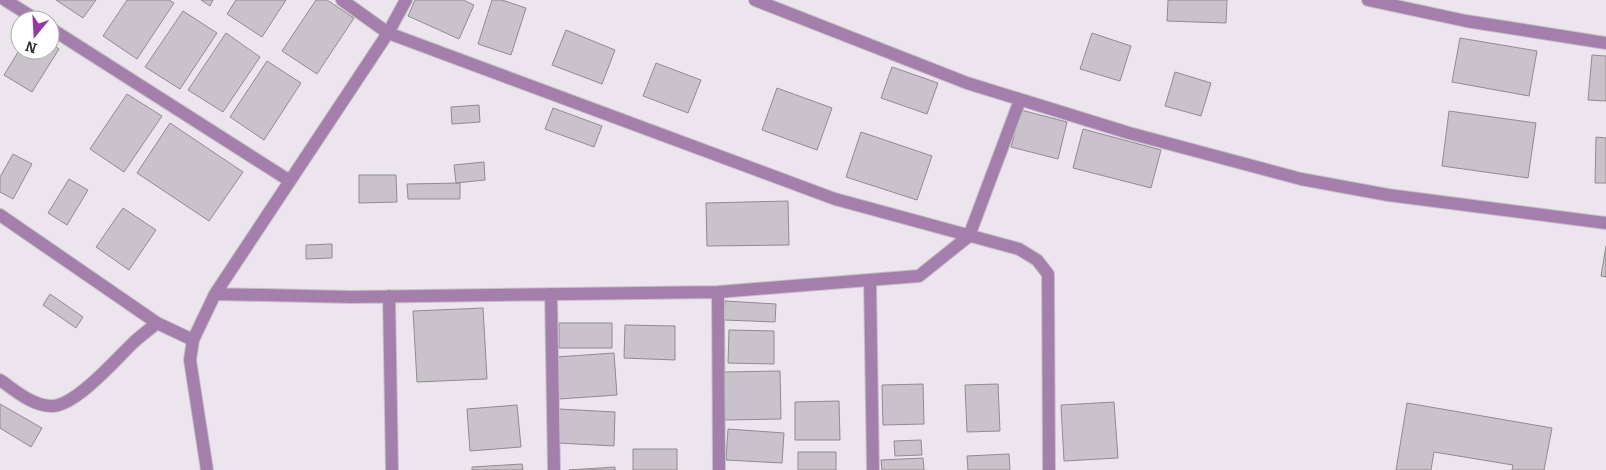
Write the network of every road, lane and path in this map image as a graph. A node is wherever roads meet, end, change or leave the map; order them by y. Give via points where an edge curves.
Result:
1 (6, 0) edge
2 (342, 0) edge
3 (406, 0) edge
4 (755, 0) edge
5 (1368, 0) edge
6 (22, 10) edge
7 (388, 33) junction
8 (60, 34) edge
9 (1606, 43) edge
10 (1020, 100) junction
11 (290, 181) junction
12 (0, 215) edge
13 (1606, 224) edge
14 (969, 236) junction
15 (870, 281) junction
16 (718, 292) junction
17 (216, 294) junction
18 (551, 294) junction
19 (389, 296) junction
20 (157, 323) junction
21 (193, 340) junction
22 (0, 380) edge
23 (207, 470) edge
24 (392, 470) edge
25 (554, 470) edge
26 (719, 470) edge
27 (873, 470) edge
28 (1049, 470) edge

1 - 6 street
2 - 7 street
3 - 7 street
4 - 10 street via 967,83
5 - 9 street via 1466,21
7 - 11 street
7 - 14 street via 835,199
8 - 11 street
10 - 13 street via 1301,179
10 - 14 street
11 - 17 street
12 - 20 street
14 - 15 street via 919,276
14 - 28 street via 1019,249 1037,260 1048,274
15 - 16 street
15 - 27 street
16 - 18 street
16 - 26 street
17 - 19 street
17 - 21 street
18 - 19 street
18 - 25 street
19 - 24 street
20 - 21 street
20 - 22 street via 73,399 53,406 31,402
21 - 23 street via 190,360

